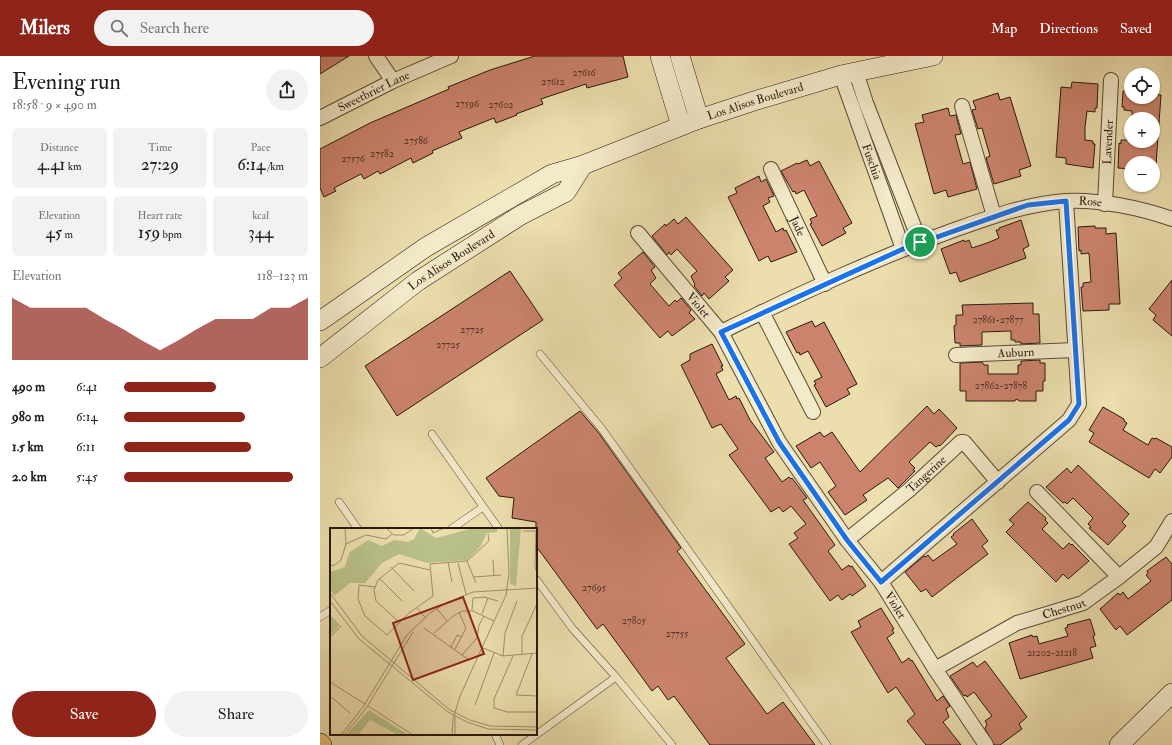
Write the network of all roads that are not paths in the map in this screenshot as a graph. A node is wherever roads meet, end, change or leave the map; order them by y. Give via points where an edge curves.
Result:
1 (376, 56) edge
2 (451, 56) edge
3 (660, 56) edge
4 (680, 56) edge
5 (933, 56) edge
6 (849, 74) junction
7 (1111, 80) dead end
8 (393, 81) junction
9 (962, 106) dead end
10 (320, 118) edge
11 (699, 119) junction
12 (681, 126) junction
13 (583, 165) junction
14 (771, 169) dead end
15 (1066, 201) junction
16 (1105, 204) junction
17 (994, 216) junction
18 (1172, 218) edge
19 (638, 233) dead end
20 (920, 242) junction
21 (903, 249) junction
22 (825, 284) junction
23 (762, 312) junction
24 (320, 321) edge
25 (721, 332) junction
26 (1075, 350) junction
27 (540, 354) dead end
28 (956, 355) dead end
29 (320, 358) edge
30 (813, 412) dead end
31 (432, 434) dead end
32 (998, 482) junction
33 (1037, 492) dead end
34 (339, 502) dead end
35 (483, 507) junction
36 (1172, 521) edge
37 (357, 528) edge
38 (452, 528) edge
39 (498, 528) edge
40 (847, 540) junction
41 (1119, 577) junction
42 (537, 580) edge
43 (881, 582) junction
44 (330, 611) edge
45 (320, 617) edge
46 (935, 669) junction
47 (616, 677) junction
48 (1172, 693) edge
49 (537, 734) edge
50 (495, 735) edge
51 (536, 735) edge
52 (500, 745) edge
53 (522, 745) edge
54 (672, 745) edge
55 (827, 745) edge
56 (986, 745) edge
57 (1118, 745) edge

1 - 8 street
2 - 8 street, Sweetbrier Lane
3 - 12 main road
4 - 11 main road
5 - 6 main road, Los Alisos Boulevard
6 - 11 main road, Los Alisos Boulevard
6 - 20 street, Fuschia via 866,103
6 - 21 street, Fuschia
7 - 16 street, Lavender
8 - 10 street, Sweetbrier Lane
9 - 17 street
11 - 12 main road, Los Alisos Boulevard
12 - 13 main road, Los Alisos Boulevard
13 - 24 main road, Los Alisos Boulevard via 552,174 426,247
13 - 29 main road, Los Alisos Boulevard via 566,192 521,215 418,281
14 - 22 street, Jade
15 - 16 street, Rose
15 - 17 street, Rose via 1028,205
15 - 26 street
16 - 18 street, Rose via 1144,209
17 - 20 street, Rose
19 - 25 street, Violet
20 - 21 street, Rose
21 - 22 street, Rose
22 - 23 street, Rose
23 - 25 street, Rose
23 - 30 street
25 - 40 street, Violet via 779,442
26 - 28 street, Auburn
26 - 32 street via 1079,404 1069,420
27 - 55 lane via 602,428
31 - 35 lane
32 - 40 street, Tangerine via 964,442 961,442 909,490
32 - 43 street
33 - 41 street
34 - 37 lane
35 - 38 lane
35 - 39 lane
36 - 41 street, Chestnut via 1156,547
40 - 43 street, Violet
41 - 46 street, Chestnut via 1083,603 1017,623
42 - 47 lane via 572,628
43 - 46 street, Violet
44 - 45 lane
46 - 56 street, Violet
47 - 49 lane
47 - 54 lane
48 - 57 main road
50 - 52 lane
51 - 53 lane

